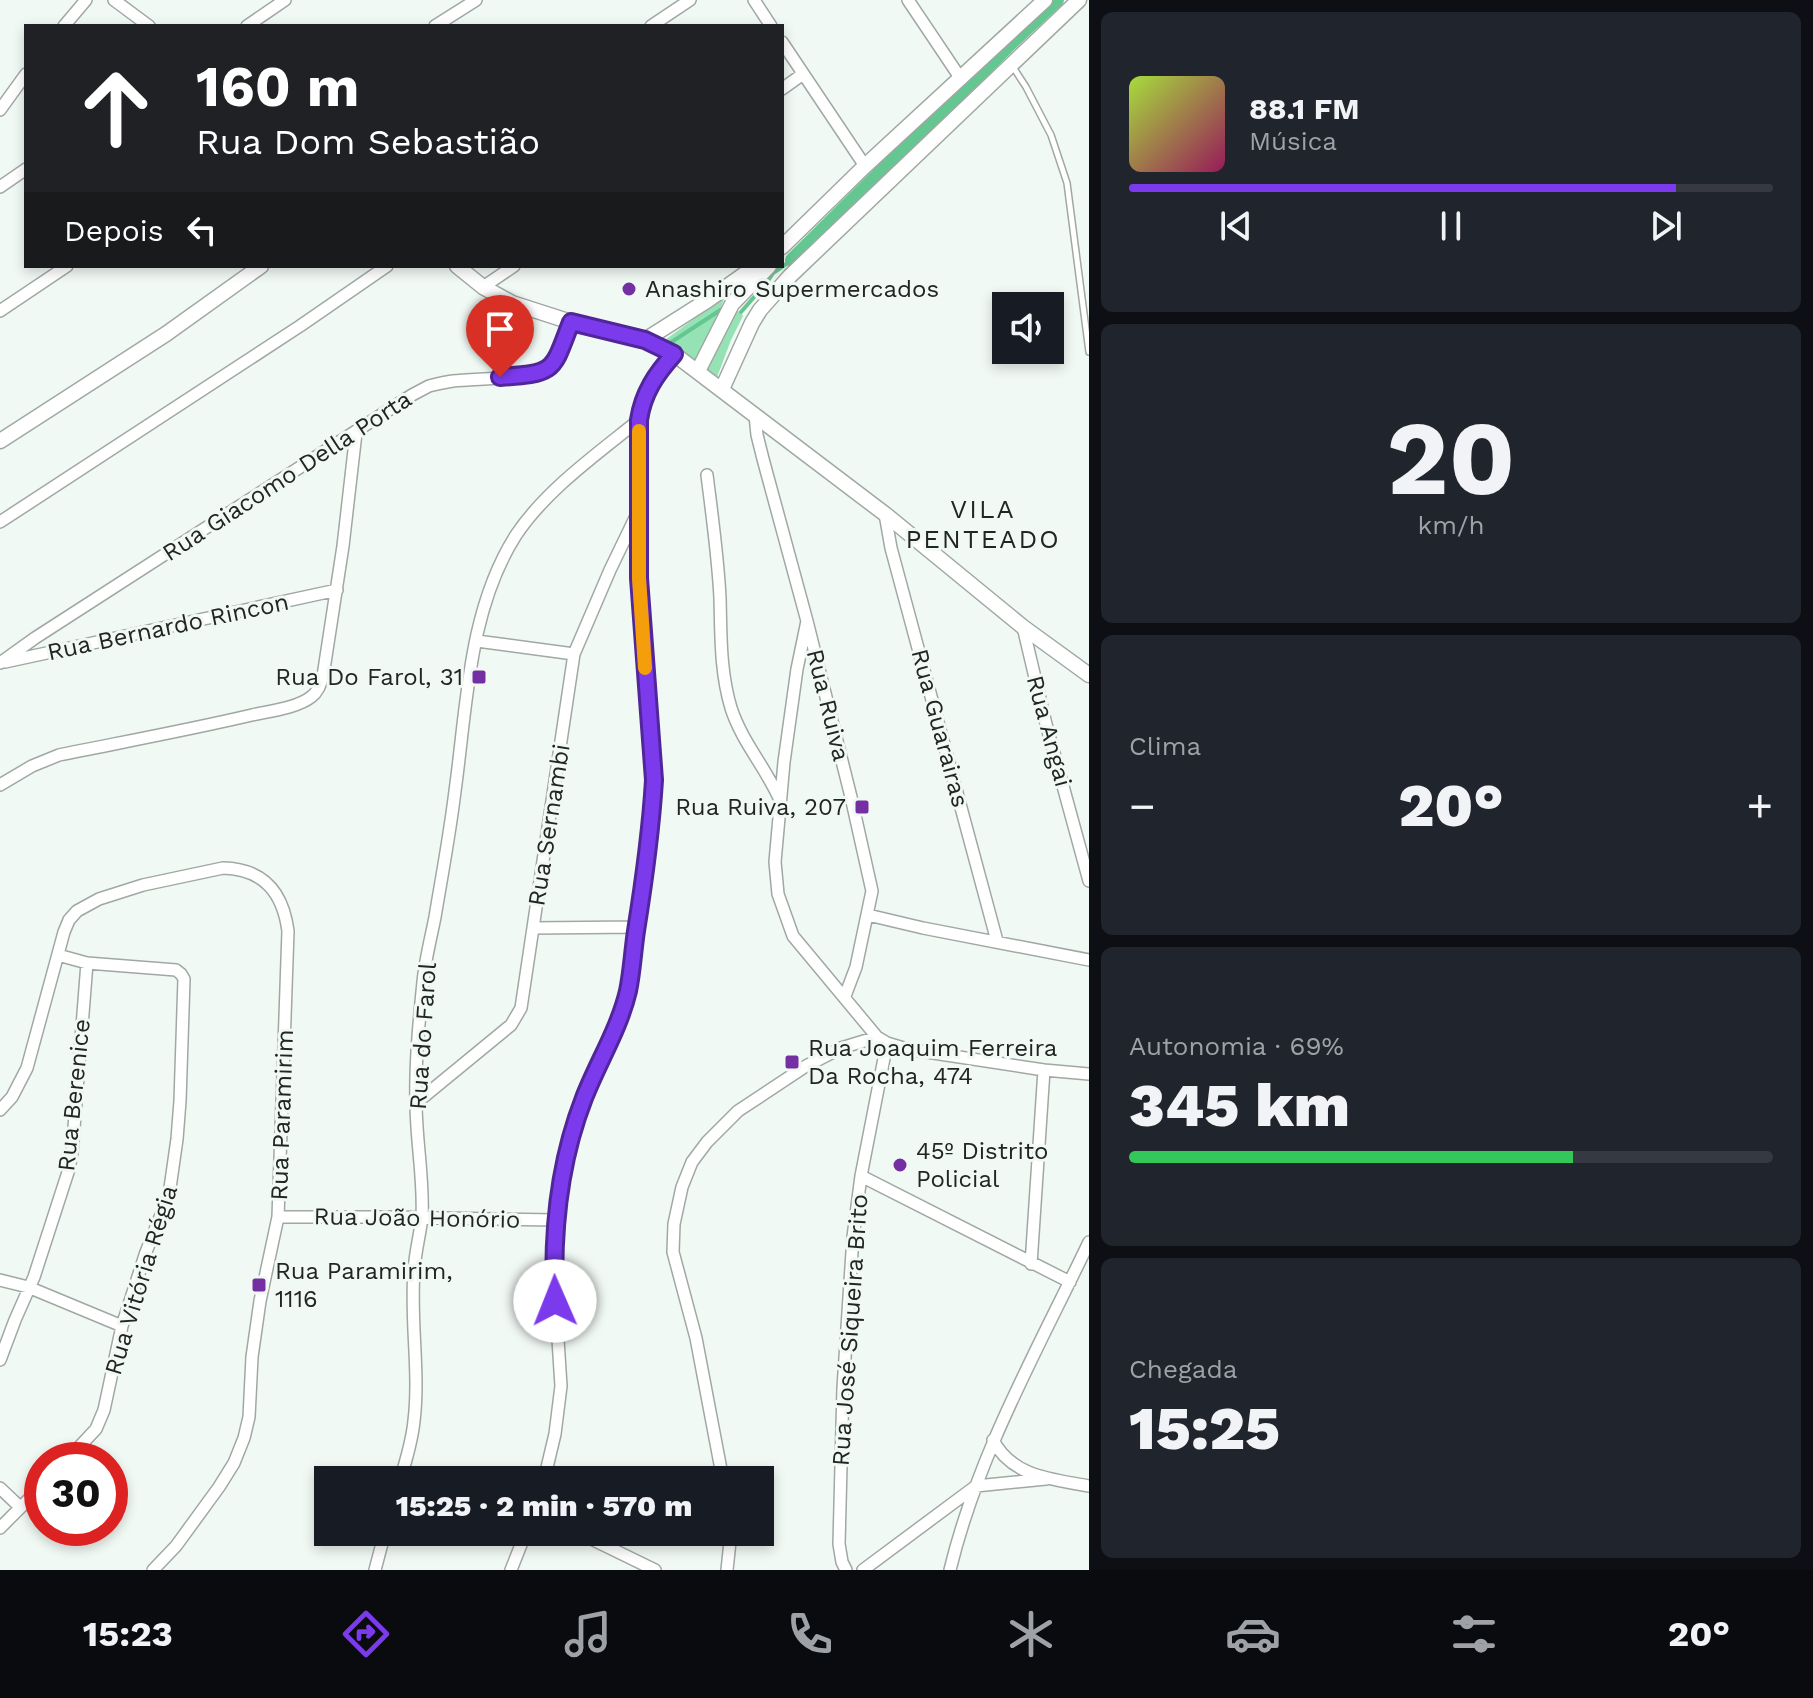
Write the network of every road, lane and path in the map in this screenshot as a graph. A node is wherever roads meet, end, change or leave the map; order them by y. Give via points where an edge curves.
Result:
1 (86, 0) edge
2 (114, 0) edge
3 (285, 0) edge
4 (476, 0) edge
5 (690, 0) edge
6 (754, 0) edge
7 (908, 0) edge
8 (1045, 0) edge
9 (1079, 0) edge
10 (66, 24) edge
11 (146, 24) edge
12 (250, 24) edge
13 (438, 24) edge
14 (654, 24) edge
15 (770, 24) edge
16 (784, 45) edge
17 (1011, 64) junction
18 (803, 74) junction
19 (24, 77) edge
20 (961, 79) junction
21 (784, 88) edge
22 (0, 110) edge
23 (865, 166) junction
24 (24, 170) edge
25 (0, 187) edge
26 (784, 245) edge
27 (64, 268) edge
28 (258, 268) edge
29 (384, 268) edge
30 (459, 268) edge
31 (511, 268) edge
32 (753, 268) edge
33 (767, 268) edge
34 (483, 287) junction
35 (0, 311) edge
36 (571, 322) junction
37 (645, 340) junction
38 (1089, 352) edge
39 (674, 354) junction
40 (698, 371) junction
41 (722, 389) junction
42 (755, 415) junction
43 (639, 420) junction
44 (356, 433) junction
45 (0, 441) edge
46 (707, 475) dead end
47 (638, 512) junction
48 (885, 514) junction
49 (0, 522) edge
50 (337, 590) junction
51 (807, 621) junction
52 (1023, 627) junction
53 (477, 641) junction
54 (574, 654) junction
55 (0, 663) edge
56 (1089, 675) edge
57 (0, 785) edge
58 (781, 801) junction
59 (1089, 881) edge
60 (868, 915) junction
61 (637, 927) junction
62 (533, 928) junction
63 (997, 941) junction
64 (58, 955) junction
65 (1089, 960) edge
66 (87, 963) junction
67 (845, 996) junction
68 (882, 1040) junction
69 (1044, 1070) junction
70 (1089, 1074) edge
71 (416, 1103) junction
72 (0, 1110) edge
73 (861, 1176) junction
74 (278, 1217) junction
75 (422, 1218) junction
76 (556, 1220) junction
77 (1089, 1242) edge
78 (1031, 1264) junction
79 (0, 1280) edge
80 (1070, 1282) junction
81 (28, 1287) junction
82 (122, 1326) junction
83 (0, 1360) edge
84 (993, 1440) junction
85 (84, 1442) edge
86 (404, 1466) edge
87 (547, 1466) edge
88 (720, 1466) edge
89 (1046, 1479) junction
90 (976, 1486) junction
91 (1089, 1486) edge
92 (0, 1488) edge
93 (24, 1503) edge
94 (20, 1507) junction
95 (0, 1528) edge
96 (381, 1546) edge
97 (520, 1546) edge
98 (606, 1546) edge
99 (730, 1546) edge
100 (153, 1570) edge
101 (375, 1570) edge
102 (511, 1570) edge
103 (655, 1570) edge
104 (727, 1570) edge
105 (846, 1570) edge
106 (863, 1570) edge
107 (950, 1570) edge

1 - 10 street
2 - 11 street
3 - 12 street
4 - 13 street
5 - 14 street
6 - 15 street
7 - 20 street
8 - 20 street
9 - 17 street
16 - 18 street
17 - 38 lane via 1051,135 1067,183
17 - 41 street via 767,301
18 - 21 street
18 - 23 street
19 - 22 street
20 - 23 street
23 - 26 street
24 - 25 street
27 - 35 street
28 - 45 street
29 - 49 street
30 - 34 street
31 - 34 street
32 - 37 street
33 - 40 street via 732,304
34 - 36 street via 512,303
36 - 37 street
36 - 44 street, Rua Giacomo Della Porta via 551,367 429,386
37 - 39 street
39 - 40 street
39 - 43 street via 651,382
40 - 41 street
41 - 42 street
42 - 48 street
42 - 51 street, Rua Ruiva
43 - 47 street
43 - 53 street, Rua do Farol via 528,518 487,597
44 - 50 street
44 - 55 street, Rua Giacomo Della Porta
46 - 58 street via 726,689 748,745
47 - 54 street, Rua Sernambi
47 - 61 street via 654,780
48 - 52 street
48 - 63 street, Rua Guarairas
50 - 55 street, Rua Bernardo Rincon
50 - 57 street via 323,676 307,700 59,755
51 - 58 street
51 - 60 street, Rua Ruiva via 872,891
52 - 56 street
52 - 59 street, Rua Angai
53 - 54 street
53 - 71 street, Rua do Farol via 423,978
54 - 62 street, Rua Sernambi
58 - 67 street via 775,862 778,894 793,936
60 - 63 street
60 - 67 street, Rua Ruiva
61 - 62 street
61 - 76 street via 628,990 569,1142
62 - 71 street, Rua Sernambi via 516,1018
63 - 65 street
64 - 66 street, Rua Vitória Régia
64 - 72 street, Rua Paramirim via 27,1068
64 - 74 street, Rua Paramirim via 77,911 143,885 236,868 276,892 288,931
66 - 81 street, Rua Berenice via 71,1161
66 - 82 street, Rua Vitória Régia via 176,970 184,979 180,1101 169,1195
67 - 68 street
68 - 69 street via 907,1049
68 - 73 street, Rua José Siqueira Brito
68 - 88 street via 841,1048 738,1111 692,1162 682,1187 673,1252
69 - 70 street
69 - 78 street
71 - 75 street, Rua do Farol
73 - 78 street
73 - 105 street, Rua José Siqueira Brito via 843,1388 839,1544
74 - 75 street, Rua João Honório
74 - 100 street, Rua Paramirim via 260,1301 244,1438 219,1487
75 - 76 street, Rua João Honório
75 - 86 street, Rua do Farol via 414,1270 415,1419
76 - 87 street via 561,1386
77 - 80 street
78 - 80 street
79 - 81 street
80 - 84 street
81 - 82 street
81 - 83 street, Rua Berenice
82 - 85 street, Rua Vitória Régia via 104,1410
84 - 89 street via 1011,1464
84 - 90 street
89 - 90 street
89 - 91 street
90 - 106 street
90 - 107 street
92 - 94 street
93 - 94 street
94 - 95 street
96 - 101 street
97 - 102 street
98 - 103 street
99 - 104 street

